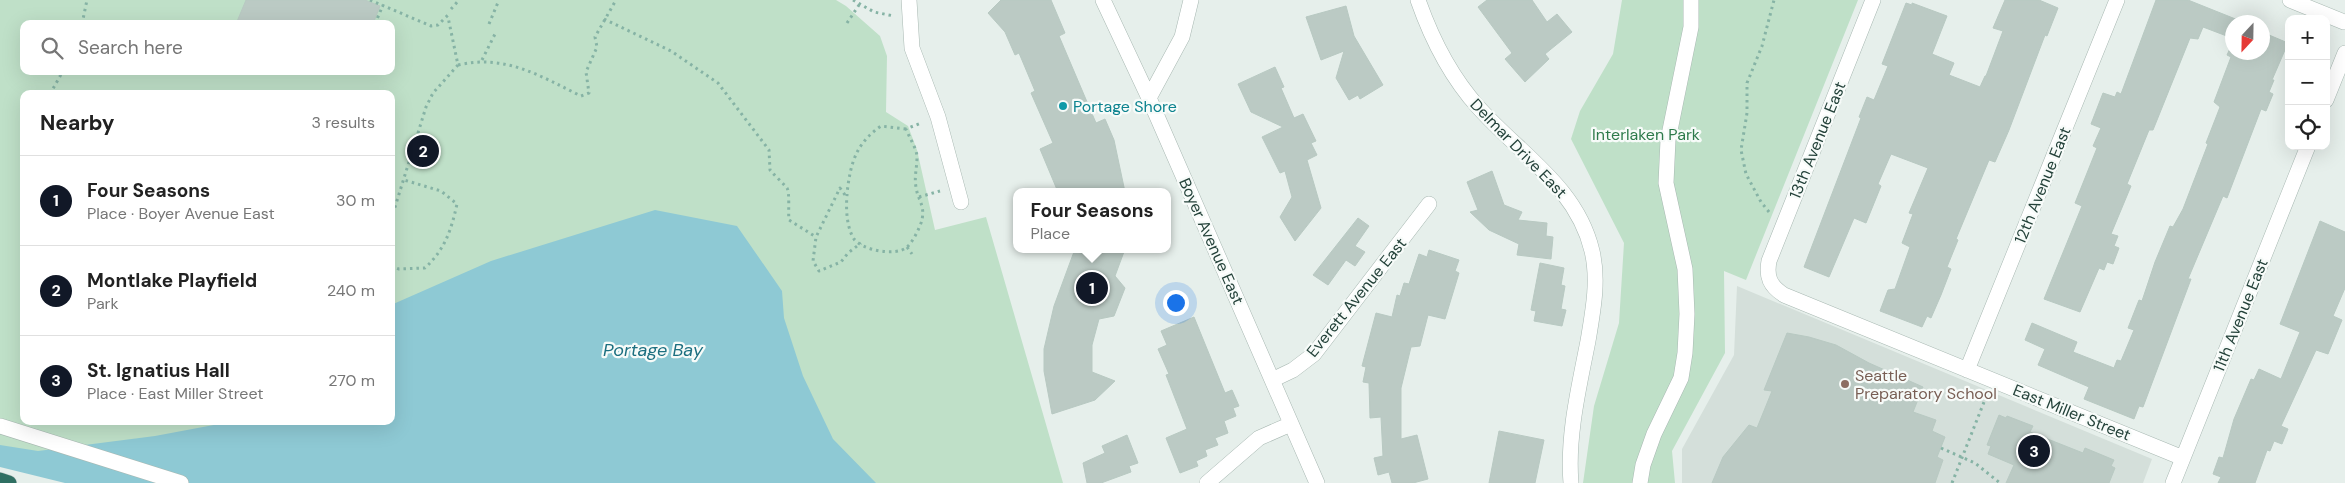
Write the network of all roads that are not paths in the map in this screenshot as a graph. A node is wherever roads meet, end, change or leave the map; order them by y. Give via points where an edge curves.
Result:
1 (909, 0) edge
2 (1102, 0) edge
3 (1191, 0) edge
4 (1418, 0) edge
5 (1691, 0) edge
6 (1873, 0) edge
7 (2117, 0) edge
8 (2290, 0) edge
9 (2345, 26) edge
10 (2345, 53) edge
11 (2330, 90) edge
12 (1149, 98) junction
13 (2306, 150) edge
14 (961, 202) dead end
15 (1429, 204) dead end
16 (1769, 282) joint
17 (1967, 370) junction
18 (1272, 380) junction
19 (1291, 424) junction
20 (0, 426) edge
21 (2183, 458) junction
22 (0, 481) edge
23 (9, 483) edge
24 (180, 483) edge
25 (1207, 483) edge
26 (1317, 483) edge
27 (1571, 483) edge
28 (1640, 483) edge
29 (2173, 483) edge

1 - 14 street via 912,48 938,118
2 - 12 street, Boyer Avenue East
3 - 12 street via 1182,37
4 - 27 street, Delmar Drive East via 1436,46 1460,85 1488,118 1562,189 1587,233 1595,287 1571,448
5 - 28 street via 1691,27 1668,140 1666,183 1685,269 1685,352 1681,378 1654,434
6 - 16 street, 13th Avenue East via 1769,261
7 - 17 street, 12th Avenue East
8 - 9 street
10 - 11 street
12 - 18 street, Boyer Avenue East
13 - 21 street, 11th Avenue East
15 - 18 street, Everett Avenue East via 1314,354 1293,370
16 - 17 street, East Miller Street via 1784,295
17 - 21 street, East Miller Street
18 - 19 street, Boyer Avenue East
19 - 25 street via 1259,438
19 - 26 street, Boyer Avenue East
20 - 24 street
21 - 29 street, 11th Avenue East
22 - 23 highway

